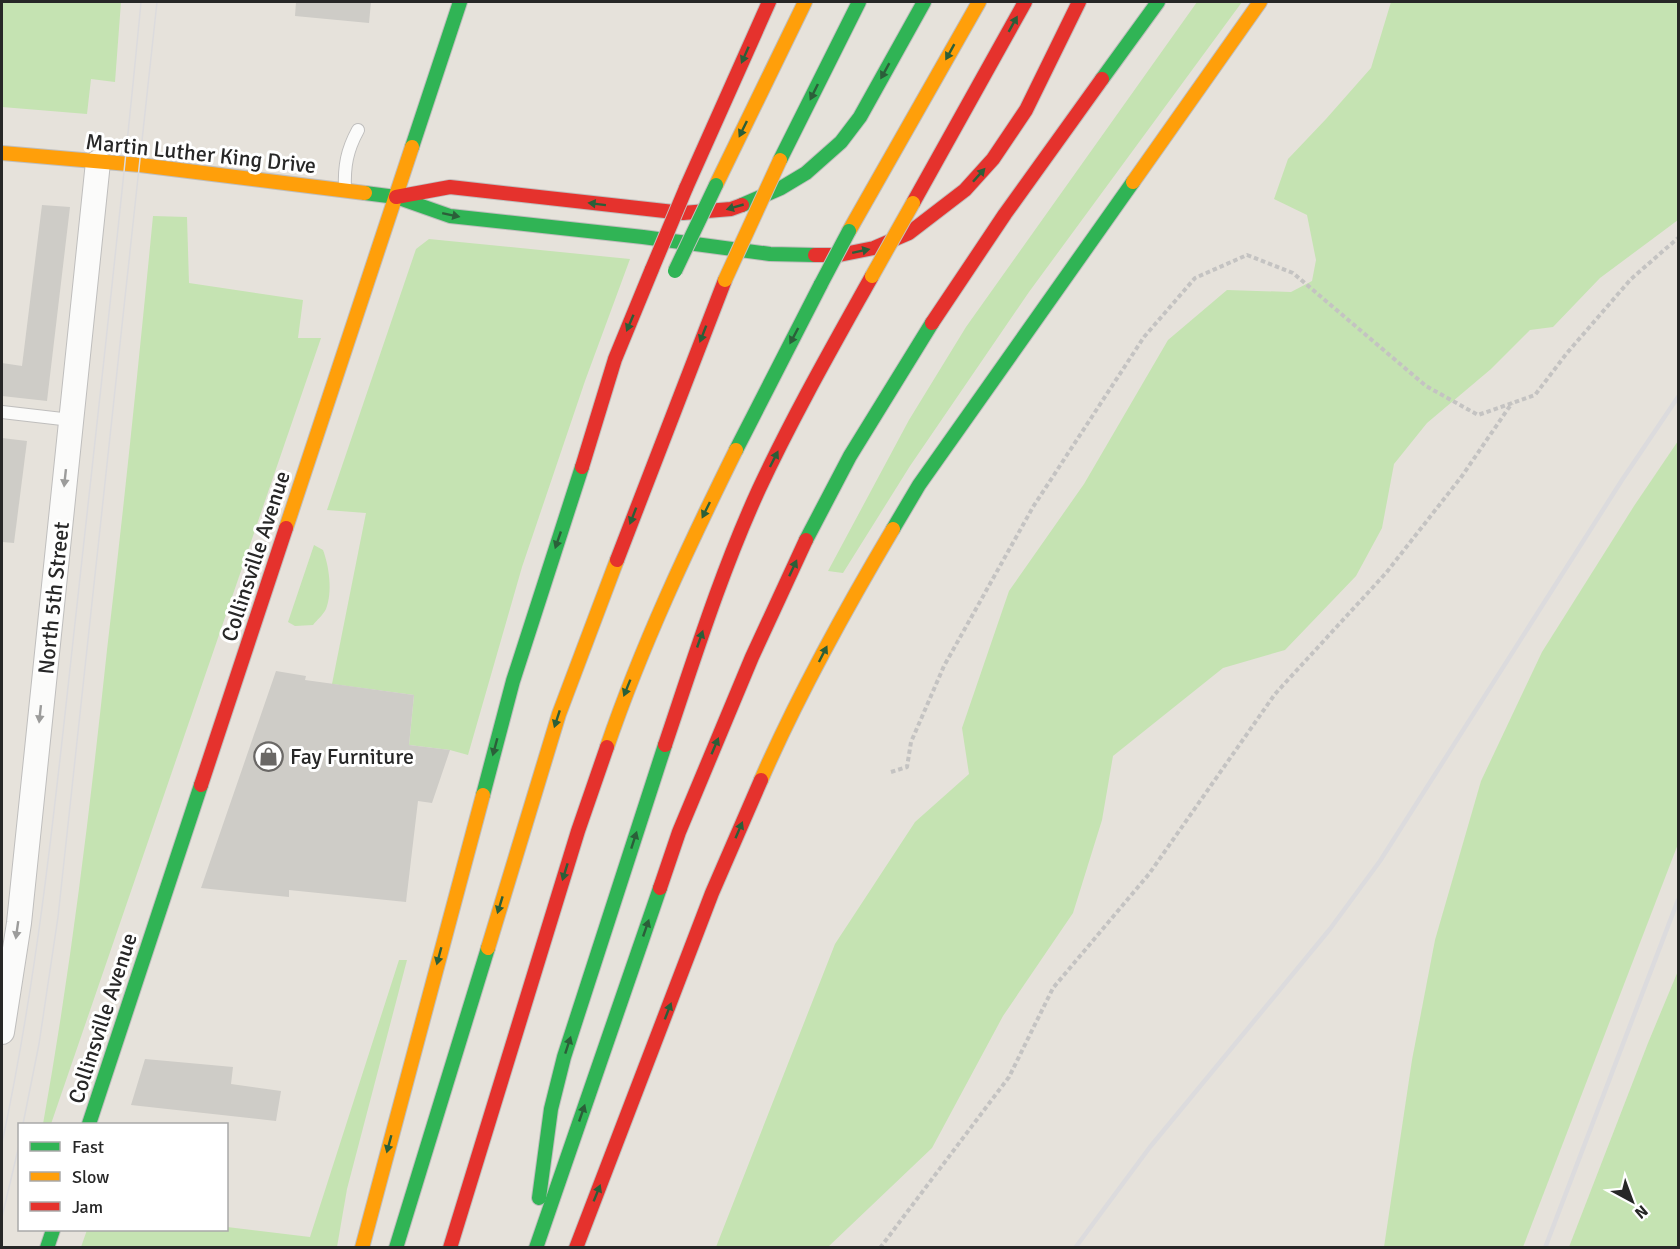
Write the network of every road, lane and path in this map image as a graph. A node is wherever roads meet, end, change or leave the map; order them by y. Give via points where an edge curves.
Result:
1 (460, 2) edge
2 (769, 2) edge
3 (806, 2) edge
4 (859, 2) edge
5 (924, 2) edge
6 (979, 2) edge
7 (1025, 2) edge
8 (1079, 2) edge
9 (1158, 2) edge
10 (1260, 2) edge
11 (358, 130) dead end
12 (2, 153) edge
13 (98, 162) junction
14 (345, 191) junction
15 (396, 197) junction
16 (1678, 238) edge
17 (672, 277) dead end
18 (623, 382) dead end
19 (1513, 403) junction
20 (2, 412) edge
21 (71, 420) junction
22 (577, 485) junction
23 (891, 772) dead end
24 (2, 1032) edge
25 (90, 1123) edge
26 (53, 1231) edge
27 (47, 1248) edge
28 (362, 1248) edge
29 (396, 1248) edge
30 (450, 1248) edge
31 (536, 1248) edge
32 (576, 1248) edge
33 (880, 1248) edge

1 - 15 main road, Collinsville Avenue
2 -> 22 main road, bridge via 615,359
3 -> 17 main road, bridge
4 -> 29 main road, bridge via 725,280 559,714
5 -> 15 main road via 860,117 841,142 806,173 750,202 731,209 683,213 450,187
6 -> 30 main road, bridge via 849,231 752,418 681,562 626,691 574,842
31 -> 7 main road, bridge via 541,1176 564,1057 727,564 801,404
15 -> 8 main road via 450,216 770,254 839,255 874,248 909,233 965,190 993,159 1026,110
31 -> 9 main road via 679,832 800,552 850,456 920,341 1005,214
32 -> 10 main road via 712,893 774,750 852,597 919,485
11 - 14 lane via 344,167
12 - 13 main road, Martin Luther King Drive
13 - 14 main road, Martin Luther King Drive
13 - 21 street, North 5th Street
14 - 15 main road, Martin Luther King Drive
15 - 25 main road, Collinsville Avenue
16 - 19 path via 1631,279 1535,395
18 - 22 main road
19 - 23 path via 1478,415 1459,406 1426,386 1293,273 1248,255 1195,278 1144,338 1033,507 944,666 911,742 907,767
19 - 33 path via 1386,573 1275,694 1149,874 1053,988 1009,1077
20 - 21 lane
21 -> 24 street, North 5th Street via 19,923
22 -> 28 main road via 513,681
26 - 27 main road

